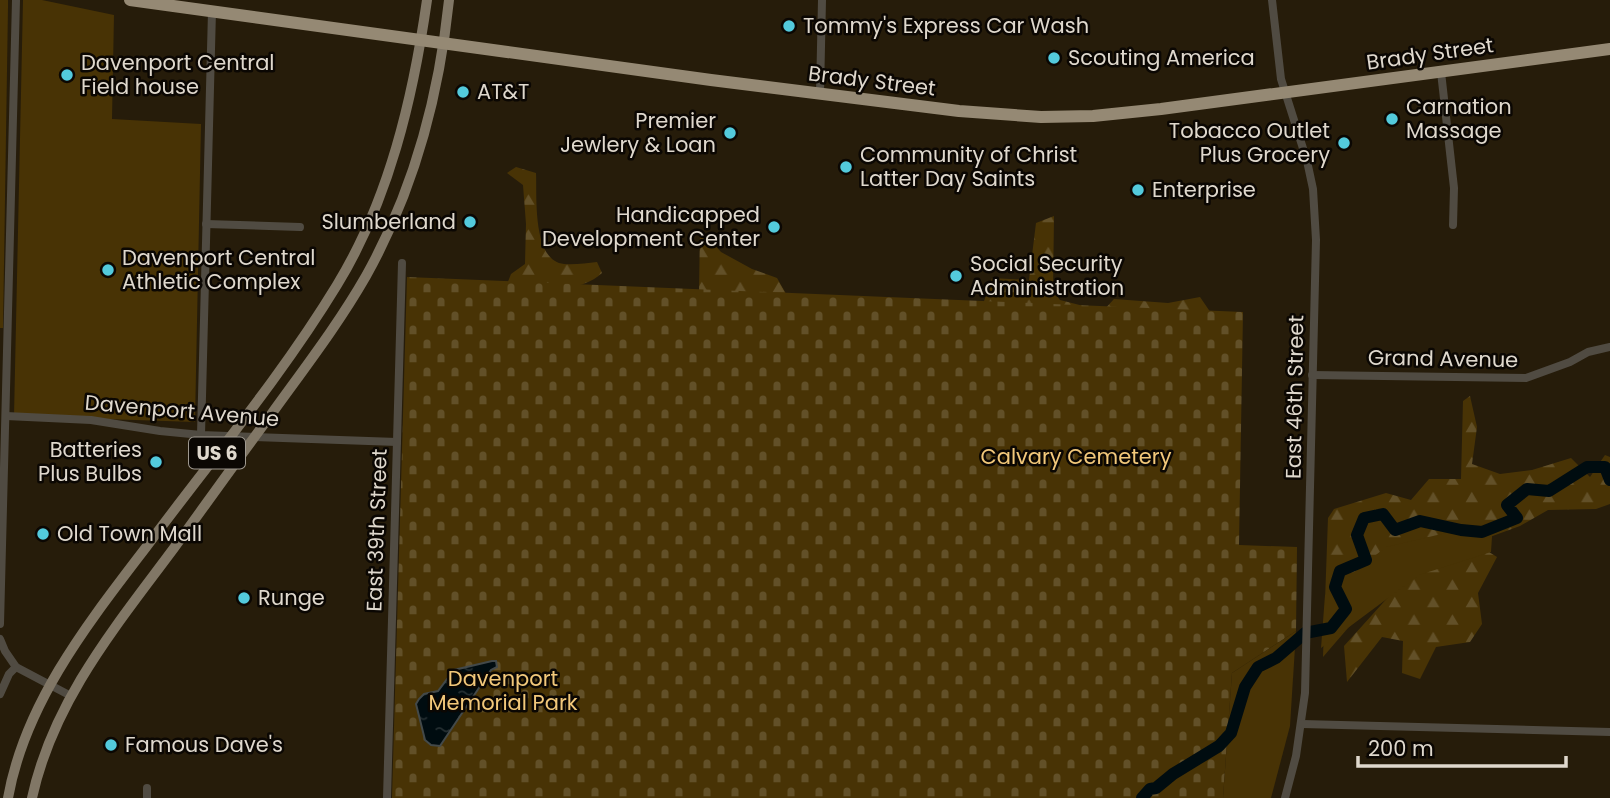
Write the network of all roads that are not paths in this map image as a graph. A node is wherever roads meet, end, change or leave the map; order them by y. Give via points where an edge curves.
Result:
1 (16, 0) edge
2 (130, 0) edge
3 (427, 0) edge
4 (449, 0) edge
5 (822, 0) edge
6 (1272, 0) edge
7 (212, 11) junction
8 (421, 39) junction
9 (443, 42) junction
10 (1610, 49) edge
11 (1441, 72) junction
12 (1285, 91) junction
13 (820, 93) junction
14 (206, 224) junction
15 (1453, 225) dead end
16 (300, 227) dead end
17 (402, 263) dead end
18 (1610, 347) edge
19 (1312, 375) junction
20 (6, 416) junction
21 (201, 435) junction
22 (231, 435) junction
23 (255, 436) junction
24 (397, 442) junction
25 (0, 624) edge
26 (0, 639) edge
27 (16, 667) junction
28 (51, 684) junction
29 (0, 694) edge
30 (71, 696) junction
31 (1302, 724) junction
32 (1610, 732) edge
33 (147, 788) dead end
34 (8, 798) edge
35 (32, 798) edge
36 (147, 798) edge
37 (387, 798) edge
38 (1285, 798) edge

1 - 20 street
2 - 7 highway, Brady Street
3 - 8 main road, US 6
4 - 9 main road, US 6
5 - 13 street
6 - 12 street, East 46th Street
7 - 8 highway, Brady Street
7 - 14 street
8 - 9 highway, Brady Street
8 - 22 main road, US 6 via 408,107 363,233 338,284
9 - 13 highway, Brady Street
9 - 23 main road, US 6 via 419,150 397,212 345,309
10 - 11 highway, Brady Street
11 - 12 highway, Brady Street
11 - 15 street via 1454,188
12 - 13 highway, Brady Street via 1151,110 1041,117
12 - 19 street, East 46th Street via 1307,161 1315,211
14 - 16 street
14 - 21 street
17 - 24 street, East 39th Street
18 - 19 street, Grand Avenue via 1527,378
19 - 31 street, East 46th Street
20 - 21 street, Davenport Avenue via 90,420
20 - 25 street
21 - 22 street, Davenport Avenue
22 - 23 street, Davenport Avenue
22 - 28 main road, US 6 via 88,625
23 - 24 street, Davenport Avenue
23 - 30 main road, US 6 via 85,668
24 - 37 street, East 39th Street
26 - 27 street
27 - 28 street
27 - 29 street
28 - 30 street
28 - 34 main road, US 6 via 28,731
30 - 35 main road, US 6 via 46,749
31 - 32 street
31 - 38 street, East 46th Street
33 - 36 street

